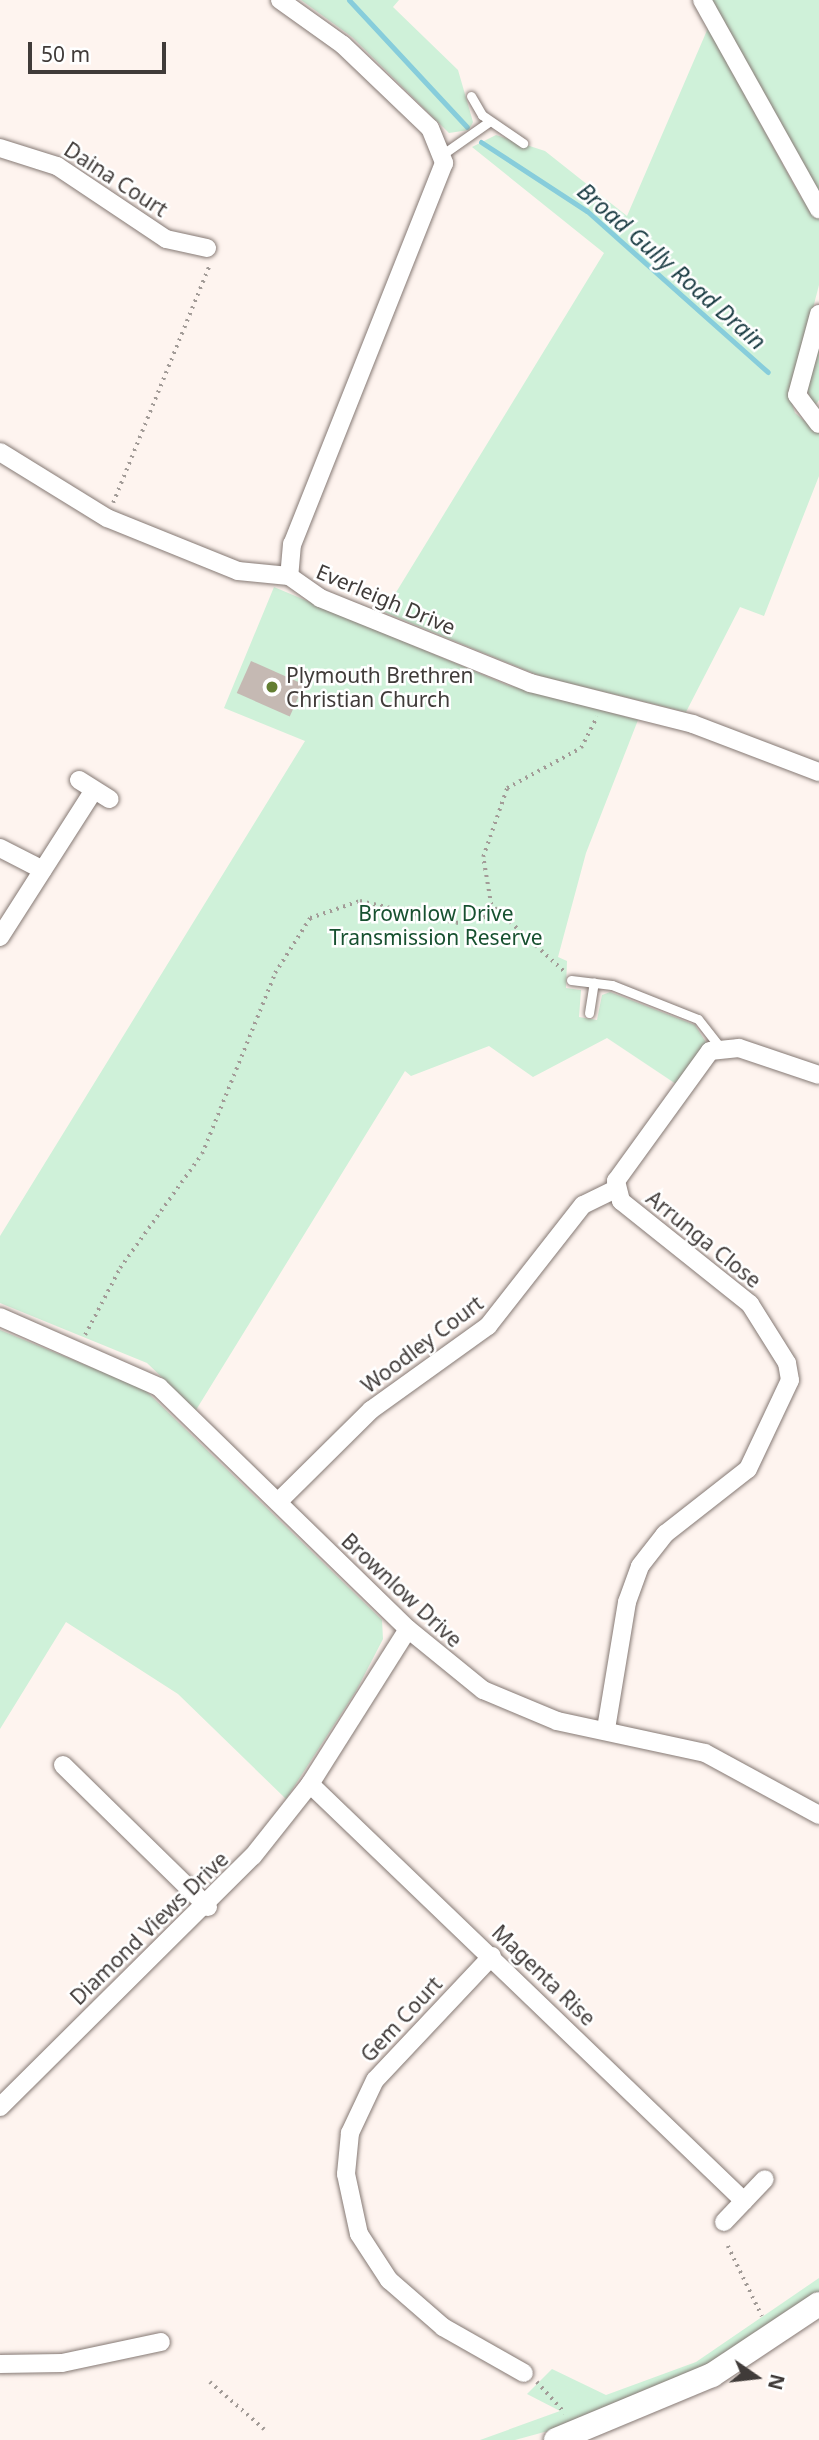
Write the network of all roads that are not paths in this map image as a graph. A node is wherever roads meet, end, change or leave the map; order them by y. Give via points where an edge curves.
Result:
1 (280, 0) edge
2 (702, 0) edge
3 (471, 96) dead end
4 (489, 121) junction
5 (523, 143) dead end
6 (0, 148) edge
7 (443, 154) junction
8 (819, 209) edge
9 (207, 248) road end
10 (819, 314) edge
11 (819, 424) edge
12 (0, 453) edge
13 (289, 576) junction
14 (819, 772) edge
15 (79, 780) dead end
16 (0, 848) edge
17 (43, 870) junction
18 (0, 937) edge
19 (571, 980) road end
20 (594, 982) junction
21 (589, 1013) dead end
22 (720, 1047) junction
23 (819, 1075) edge
24 (616, 1189) junction
25 (0, 1317) edge
26 (278, 1502) junction
27 (408, 1629) junction
28 (606, 1729) junction
29 (63, 1765) dead end
30 (310, 1784) junction
31 (819, 1815) edge
32 (208, 1906) junction
33 (492, 1956) junction
34 (0, 2107) edge
35 (765, 2179) dead end
36 (744, 2201) junction
37 (724, 2222) dead end
38 (819, 2304) edge
39 (161, 2342) dead end
40 (0, 2364) edge
41 (524, 2373) road end
42 (556, 2440) edge

1 - 7 street via 358,58 430,128
2 - 8 street
3 - 4 lane
4 - 5 lane
4 - 7 lane
6 - 9 street, Daina Court via 57,166 166,239
7 - 13 street, Everleigh Drive via 440,183 292,544
10 - 11 street via 797,395
12 - 13 street via 107,518 238,571
13 - 14 street, Everleigh Drive via 320,598 501,672 703,727
15 - 17 street via 102,794
16 - 17 street
17 - 18 street
19 - 20 lane
20 - 21 lane
20 - 22 lane via 698,1020
22 - 23 street
22 - 24 street, Arrunga Close via 697,1061 667,1113 622,1168
24 - 26 street, Woodley Court via 583,1205 488,1326 371,1410
24 - 28 street, Arrunga Close via 621,1201 741,1294 787,1363 790,1380 748,1469 665,1534 640,1566 625,1611
25 - 26 street, Brownlow Drive via 159,1387
26 - 27 street, Brownlow Drive
27 - 28 street, Brownlow Drive via 465,1679 501,1700 557,1721
27 - 30 street, Diamond Views Drive
28 - 31 street, Brownlow Drive via 730,1762
29 - 32 street
30 - 32 street, Diamond Views Drive
30 - 33 street, Magenta Rise
32 - 34 street, Diamond Views Drive
33 - 36 street, Magenta Rise
33 - 41 street, Gem Court via 375,2080 350,2133 346,2174 359,2234 389,2280 443,2326
35 - 36 street
36 - 37 street
38 - 42 street via 705,2379
39 - 40 street via 62,2363

